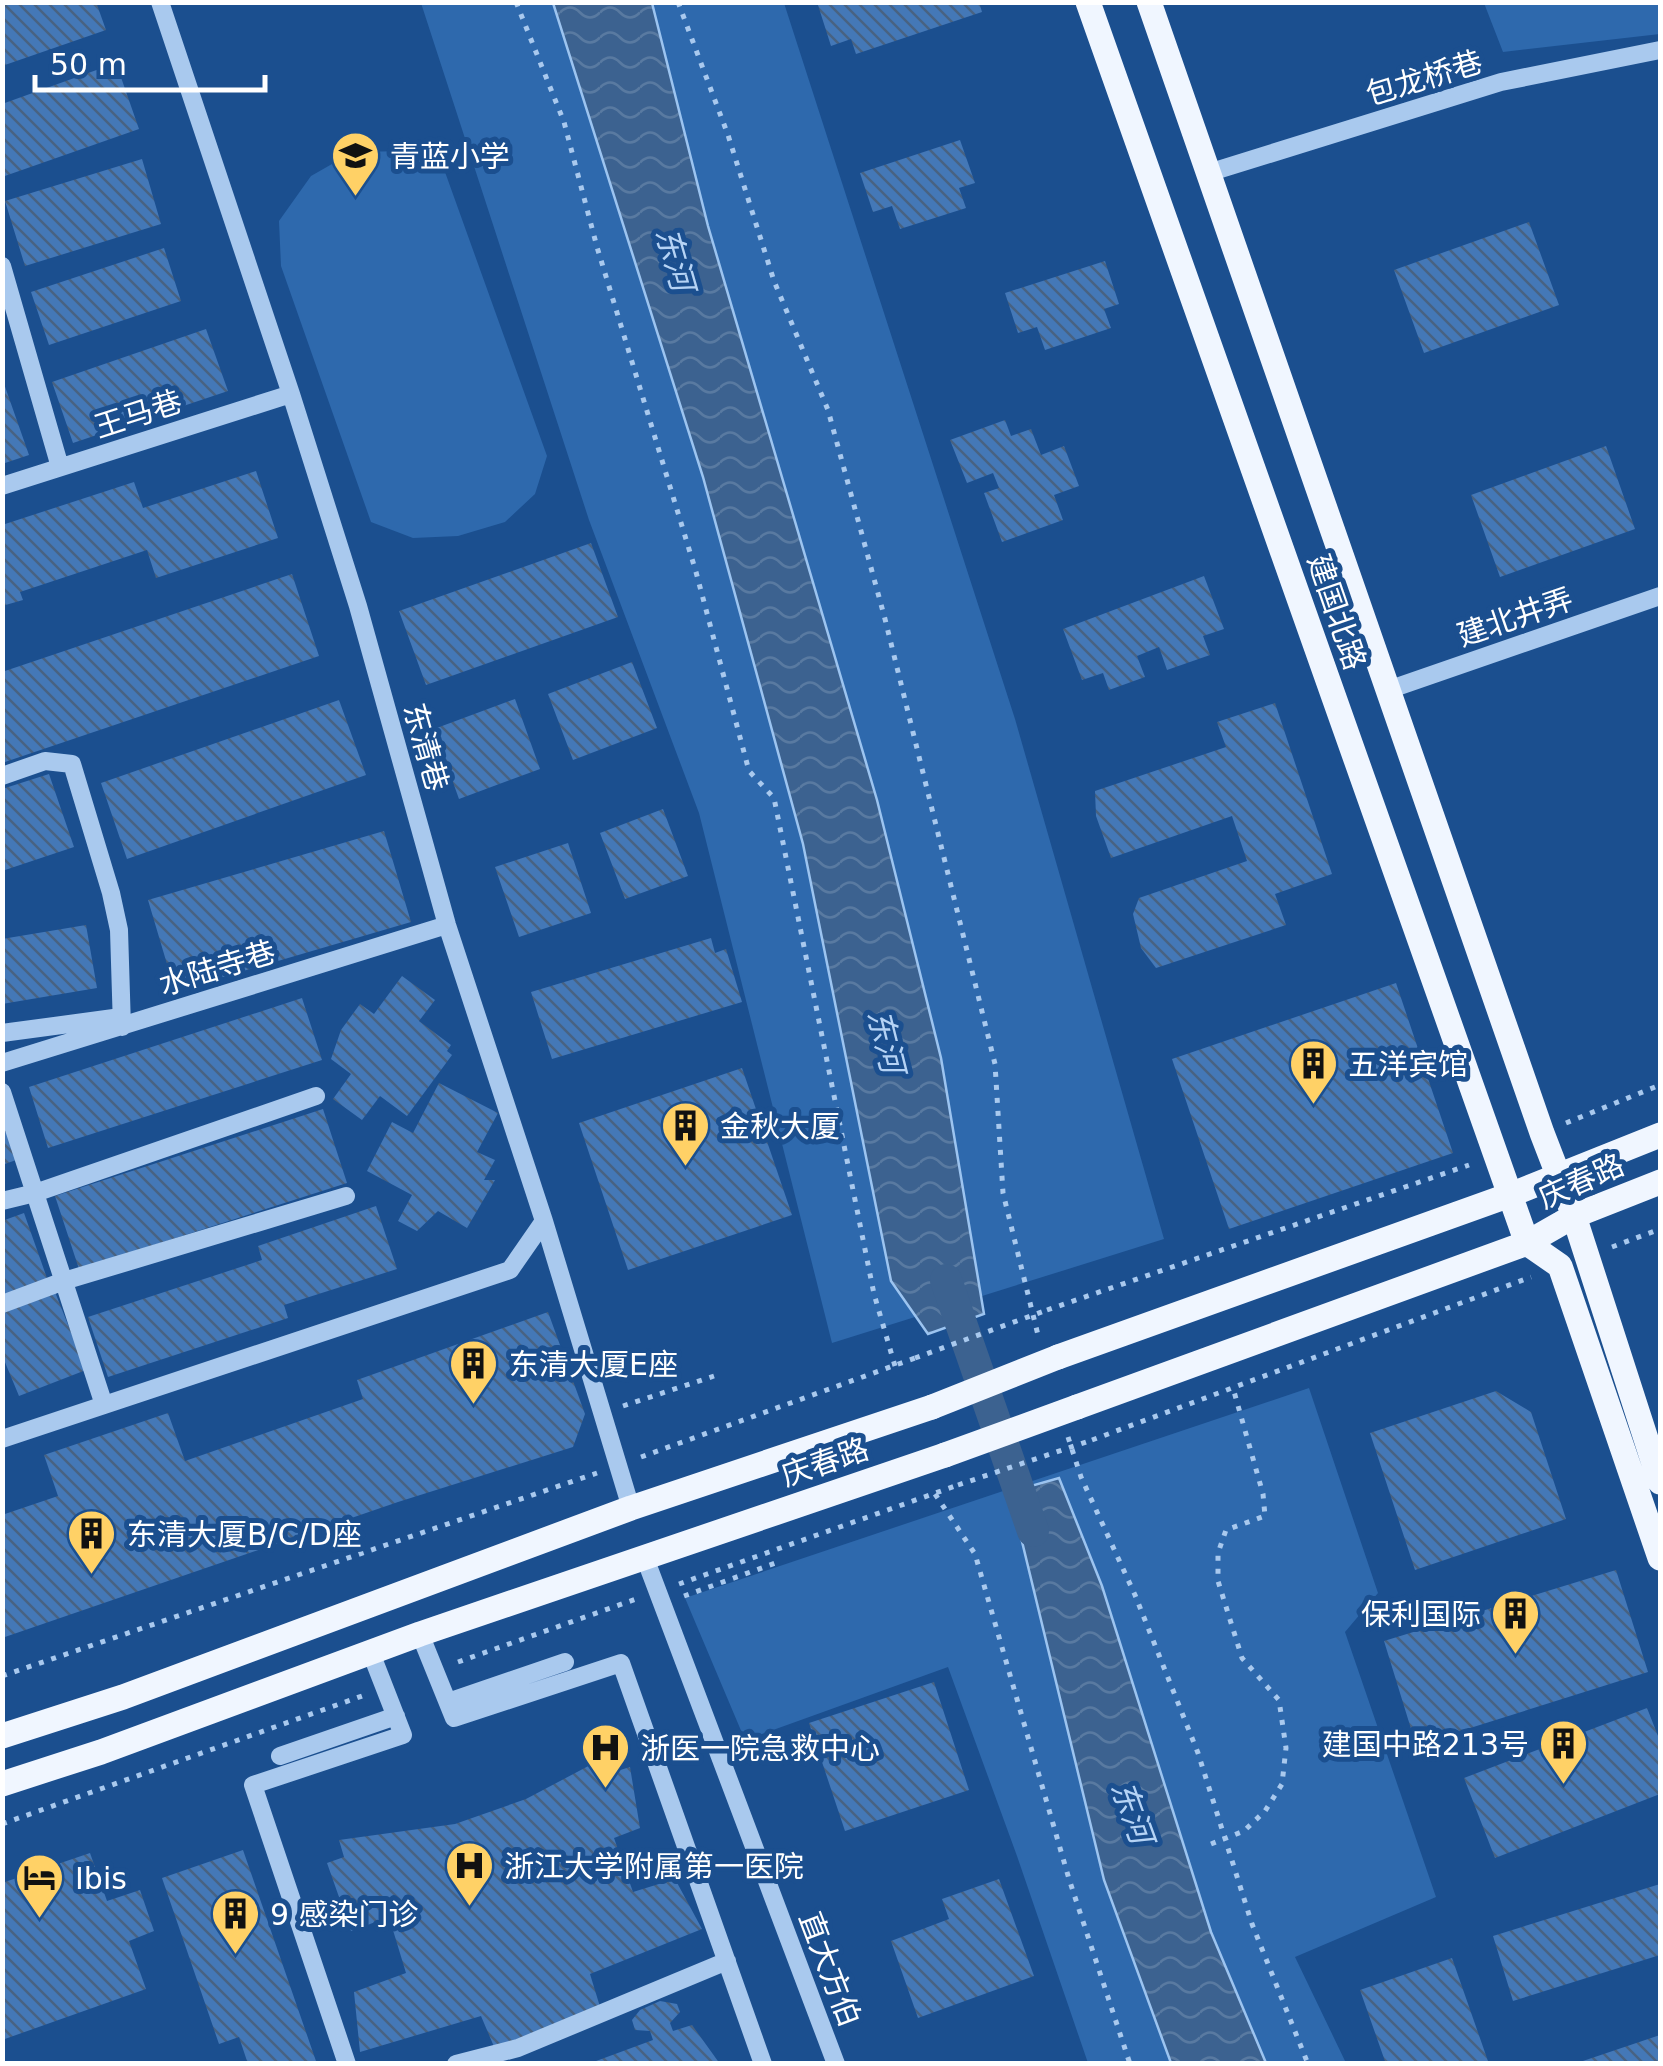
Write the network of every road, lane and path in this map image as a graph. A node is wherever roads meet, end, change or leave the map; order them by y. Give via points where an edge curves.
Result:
1 (160, 2) edge
2 (516, 2) edge
3 (678, 2) edge
4 (1088, 2) edge
5 (1149, 2) edge
6 (1660, 50) edge
7 (1208, 173) junction
8 (2, 266) edge
9 (291, 394) junction
10 (60, 467) junction
11 (2, 486) edge
12 (1660, 596) edge
13 (1388, 690) junction
14 (2, 776) edge
15 (447, 925) junction
16 (121, 1022) junction
17 (2, 1033) edge
18 (2, 1064) edge
19 (1660, 1085) edge
20 (2, 1092) edge
21 (316, 1096) dead end
22 (1542, 1133) junction
23 (1660, 1135) edge
24 (1494, 1156) junction
25 (1558, 1176) junction
26 (1660, 1182) edge
27 (35, 1193) junction
28 (1510, 1195) junction
29 (346, 1196) dead end
30 (2, 1201) edge
31 (1574, 1216) junction
32 (544, 1220) junction
33 (1660, 1229) edge
34 (1527, 1243) junction
35 (1587, 1256) junction
36 (1560, 1266) junction
37 (64, 1281) junction
38 (2, 1304) edge
39 (1038, 1337) dead end
40 (894, 1366) junction
41 (714, 1376) dead end
42 (1233, 1388) junction
43 (104, 1405) junction
44 (601, 1414) junction
45 (1071, 1416) junction
46 (2, 1439) edge
47 (617, 1466) junction
48 (1660, 1482) edge
49 (935, 1494) junction
50 (631, 1508) junction
51 (645, 1558) junction
52 (1660, 1558) edge
53 (782, 1561) dead end
54 (660, 1597) junction
55 (420, 1634) junction
56 (370, 1653) junction
57 (566, 1662) dead end
58 (435, 1670) junction
59 (2, 1676) edge
60 (385, 1688) junction
61 (448, 1702) junction
62 (396, 1716) junction
63 (2, 1736) edge
64 (280, 1756) dead end
65 (2, 1784) edge
66 (2, 1824) edge
67 (1226, 1838) junction
68 (1210, 1844) dead end
69 (726, 1961) junction
70 (347, 2064) edge
71 (456, 2064) edge
72 (763, 2064) edge
73 (836, 2064) edge
74 (1130, 2064) edge
75 (1308, 2064) edge

1 - 9 street, 东清巷
2 - 40 path via 564,122 749,771 774,798
3 - 39 path via 774,281 828,410 885,620 995,1064 1003,1193
4 - 24 main road, 建国北路
5 - 7 main road, 建国北路
6 - 7 street, 包龙桥巷 via 1501,82
7 - 13 main road, 建国北路
8 - 10 street
9 - 10 street, 王马巷
9 - 15 street, 东清巷
10 - 11 street, 王马巷
12 - 13 street, 建北井弄
13 - 22 main road, 建国北路
14 - 16 street via 44,761 72,764 119,930
15 - 16 street, 水陆寺巷
15 - 32 street, 东清巷
16 - 17 street
16 - 18 street, 水陆寺巷
19 - 22 path
20 - 27 street
21 - 27 street
22 - 25 main road, 建国北路
23 - 25 main road, 庆春路
24 - 28 main road, 建国北路
24 - 40 path, bridge
25 - 28 main road, 庆春路
25 - 31 main road, 建国北路
26 - 31 main road, 庆春路
27 - 30 street
27 - 37 street
28 - 34 main road, 建国北路
28 - 50 main road, 庆春路, bridge via 932,1407
29 - 37 street
31 - 34 main road, 庆春路
31 - 35 main road, 建国北路
32 - 43 street via 510,1270
32 - 44 street, 东清巷
33 - 35 path
34 - 36 main road
34 - 45 main road, 庆春路
35 - 48 main road, 建国北路
36 - 42 path
36 - 52 main road
37 - 38 street
37 - 43 street
40 - 47 path
41 - 44 path
42 - 49 path, bridge
42 - 67 path via 1265,1516 1226,1530 1218,1580 1242,1658 1280,1700 1286,1748 1282,1784 1265,1811
43 - 46 street
44 - 47 street, 东清巷
45 - 51 main road, 庆春路, bridge
45 - 67 path via 1080,1478 1135,1595
47 - 50 street, 东清巷
47 - 59 path
49 - 54 path
49 - 74 path via 975,1554
50 - 63 main road, 庆春路
51 - 54 street, 直大方伯
51 - 55 main road, 庆春路
53 - 54 path
54 - 58 path
54 - 73 street, 直大方伯
55 - 56 main road, 庆春路
55 - 58 street
56 - 60 street
56 - 65 main road, 庆春路
57 - 61 street
58 - 61 street
60 - 62 street
60 - 66 path
61 - 69 street via 454,1718 620,1663
62 - 64 street
62 - 70 street via 403,1734 253,1785
67 - 68 path
67 - 75 path
69 - 71 street via 518,2048
69 - 72 street

